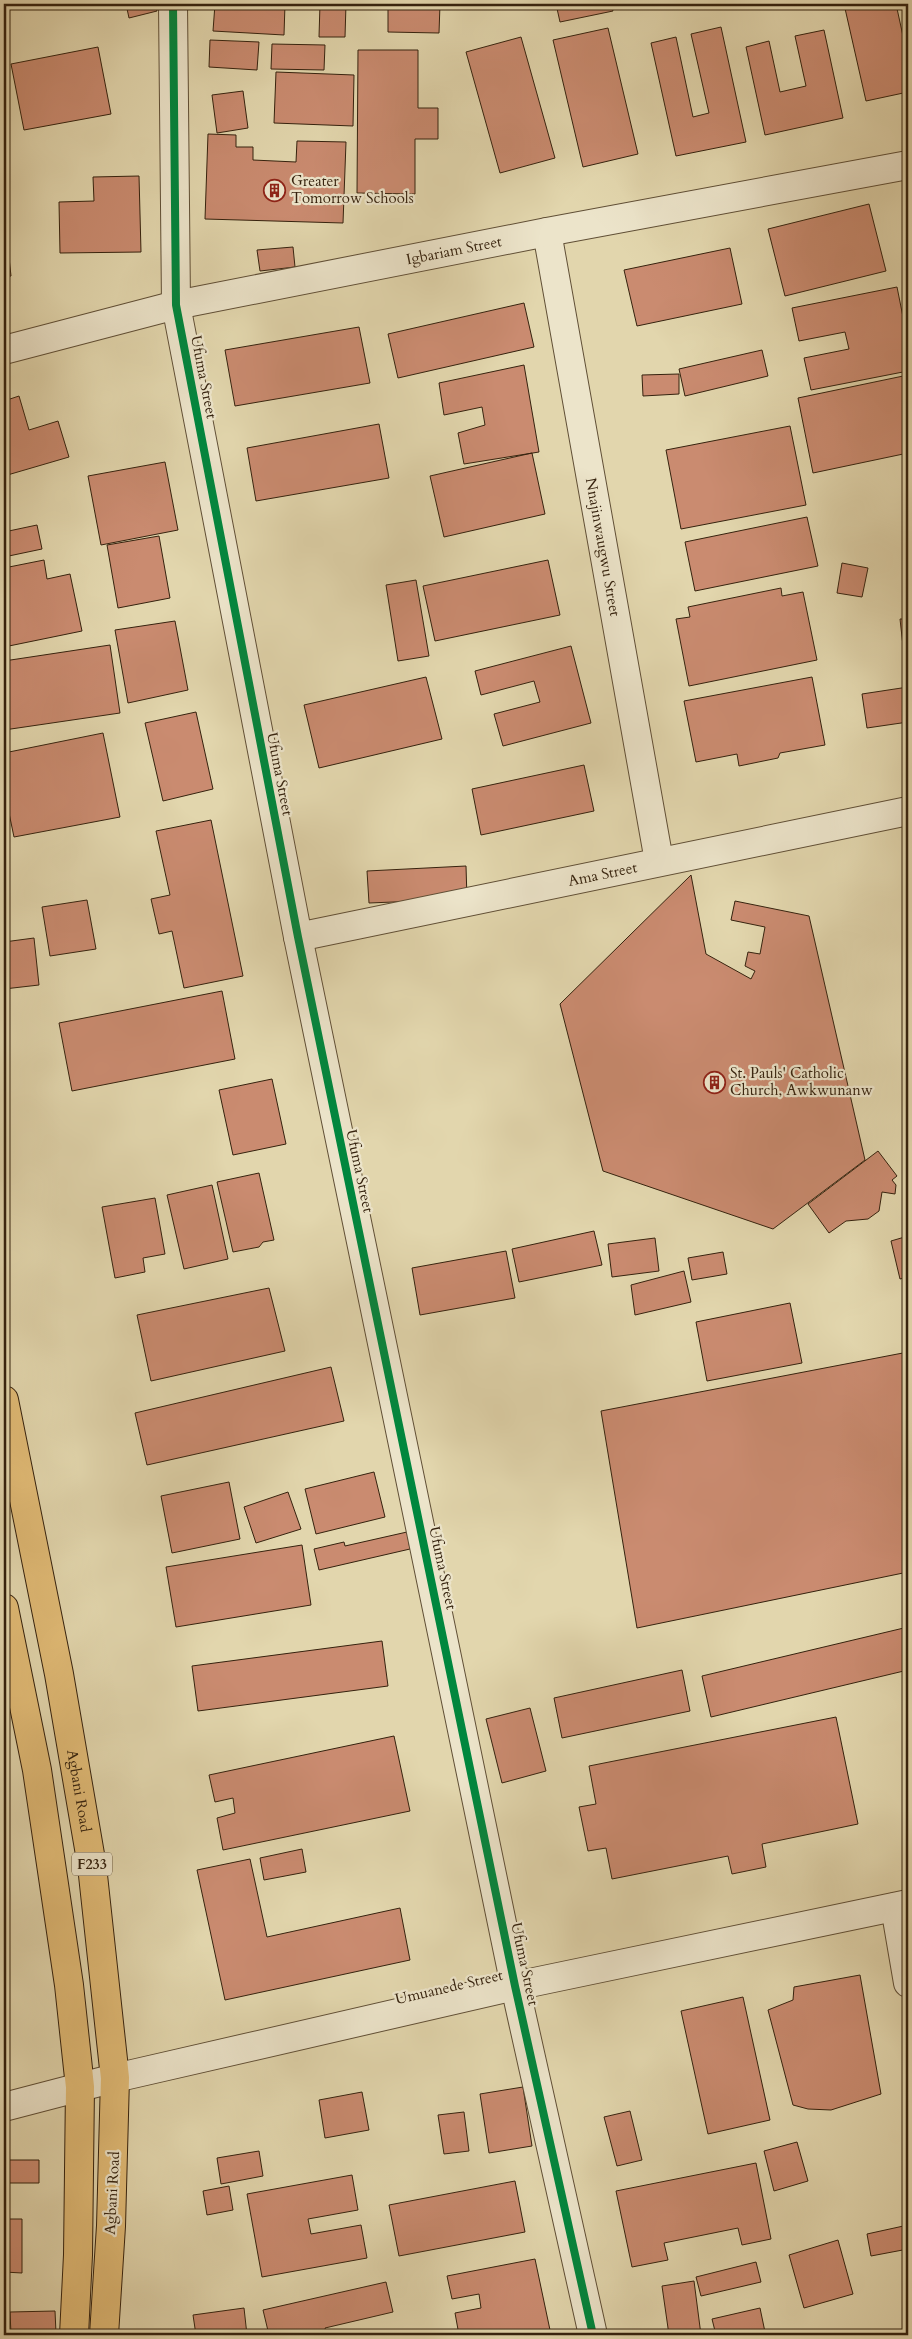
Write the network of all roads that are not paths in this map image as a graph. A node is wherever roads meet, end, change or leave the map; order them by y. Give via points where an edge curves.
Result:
1 (173, 4) edge
2 (908, 165) edge
3 (546, 232) junction
4 (176, 306) junction
5 (4, 350) edge
6 (908, 811) edge
7 (659, 861) junction
8 (298, 937) junction
9 (4, 1400) edge
10 (4, 1608) edge
11 (901, 1906) edge
12 (908, 1983) edge
13 (515, 1986) junction
14 (115, 2078) junction
15 (80, 2087) junction
16 (4, 2107) edge
17 (74, 2335) edge
18 (104, 2335) edge
19 (593, 2335) edge

1 - 4 street, Ufuma Street
2 - 3 street, Igbariam Street
3 - 4 street, Igbariam Street
3 - 7 street, Nnajinwaugwu Street
4 - 5 street, Igbariam Street
4 - 8 street, Ufuma Street
6 - 7 street, Ama Street
7 - 8 street, Ama Street
8 - 13 street, Ufuma Street
9 - 14 main road, Agbani Road / F233 via 92,1866
10 - 15 main road, F233 via 37,1770 69,1985
11 - 12 street
11 - 13 street, Umuanede Street
13 - 14 street, Umuanede Street
13 - 19 street, Ufuma Street
14 - 15 street, Umuanede Street
14 - 18 main road, Agbani Road / F233
15 - 16 street, Umuanede Street
15 - 17 main road, F233

